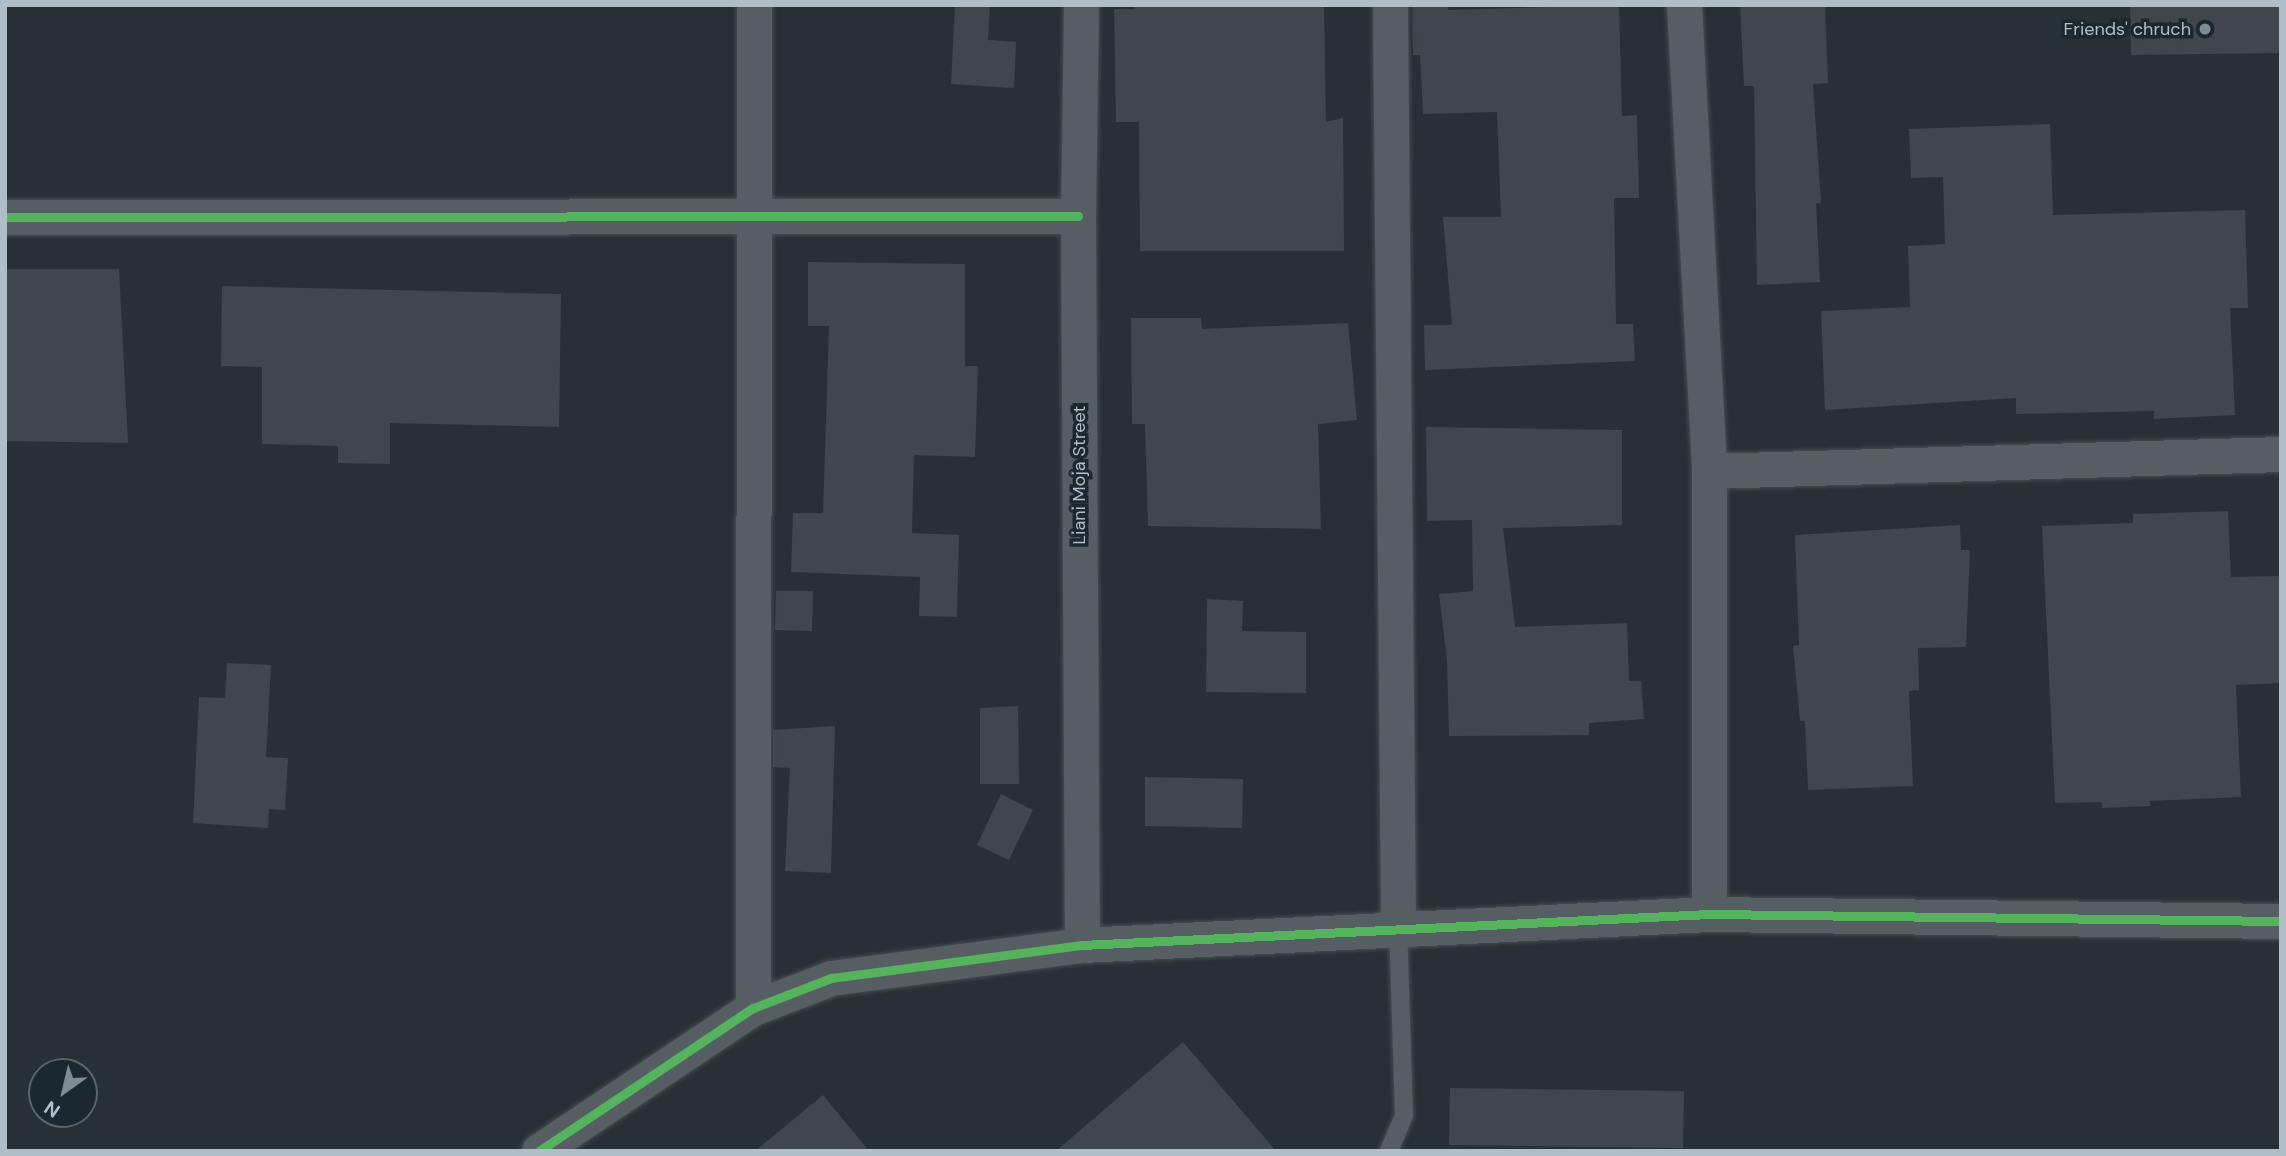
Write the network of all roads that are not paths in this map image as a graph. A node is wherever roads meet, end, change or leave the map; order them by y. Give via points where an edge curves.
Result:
1 (754, 5) edge
2 (1081, 5) edge
3 (1390, 5) edge
4 (1684, 5) edge
5 (755, 216) junction
6 (1078, 216) junction
7 (5, 217) edge
8 (2281, 454) edge
9 (1709, 471) junction
10 (1709, 914) junction
11 (2281, 921) edge
12 (1398, 928) junction
13 (1082, 945) junction
14 (753, 1008) junction
15 (539, 1151) edge
16 (1389, 1151) edge

1 - 5 street
2 - 6 street, Liani Moja Street
3 - 12 street
4 - 9 street
5 - 6 street
5 - 7 street
5 - 14 street
6 - 13 street, Liani Moja Street
8 - 9 street
9 - 10 street
10 - 11 street
10 - 12 street
12 - 13 street
12 - 16 lane via 1404,1116
13 - 14 street via 831,978
14 - 15 street

